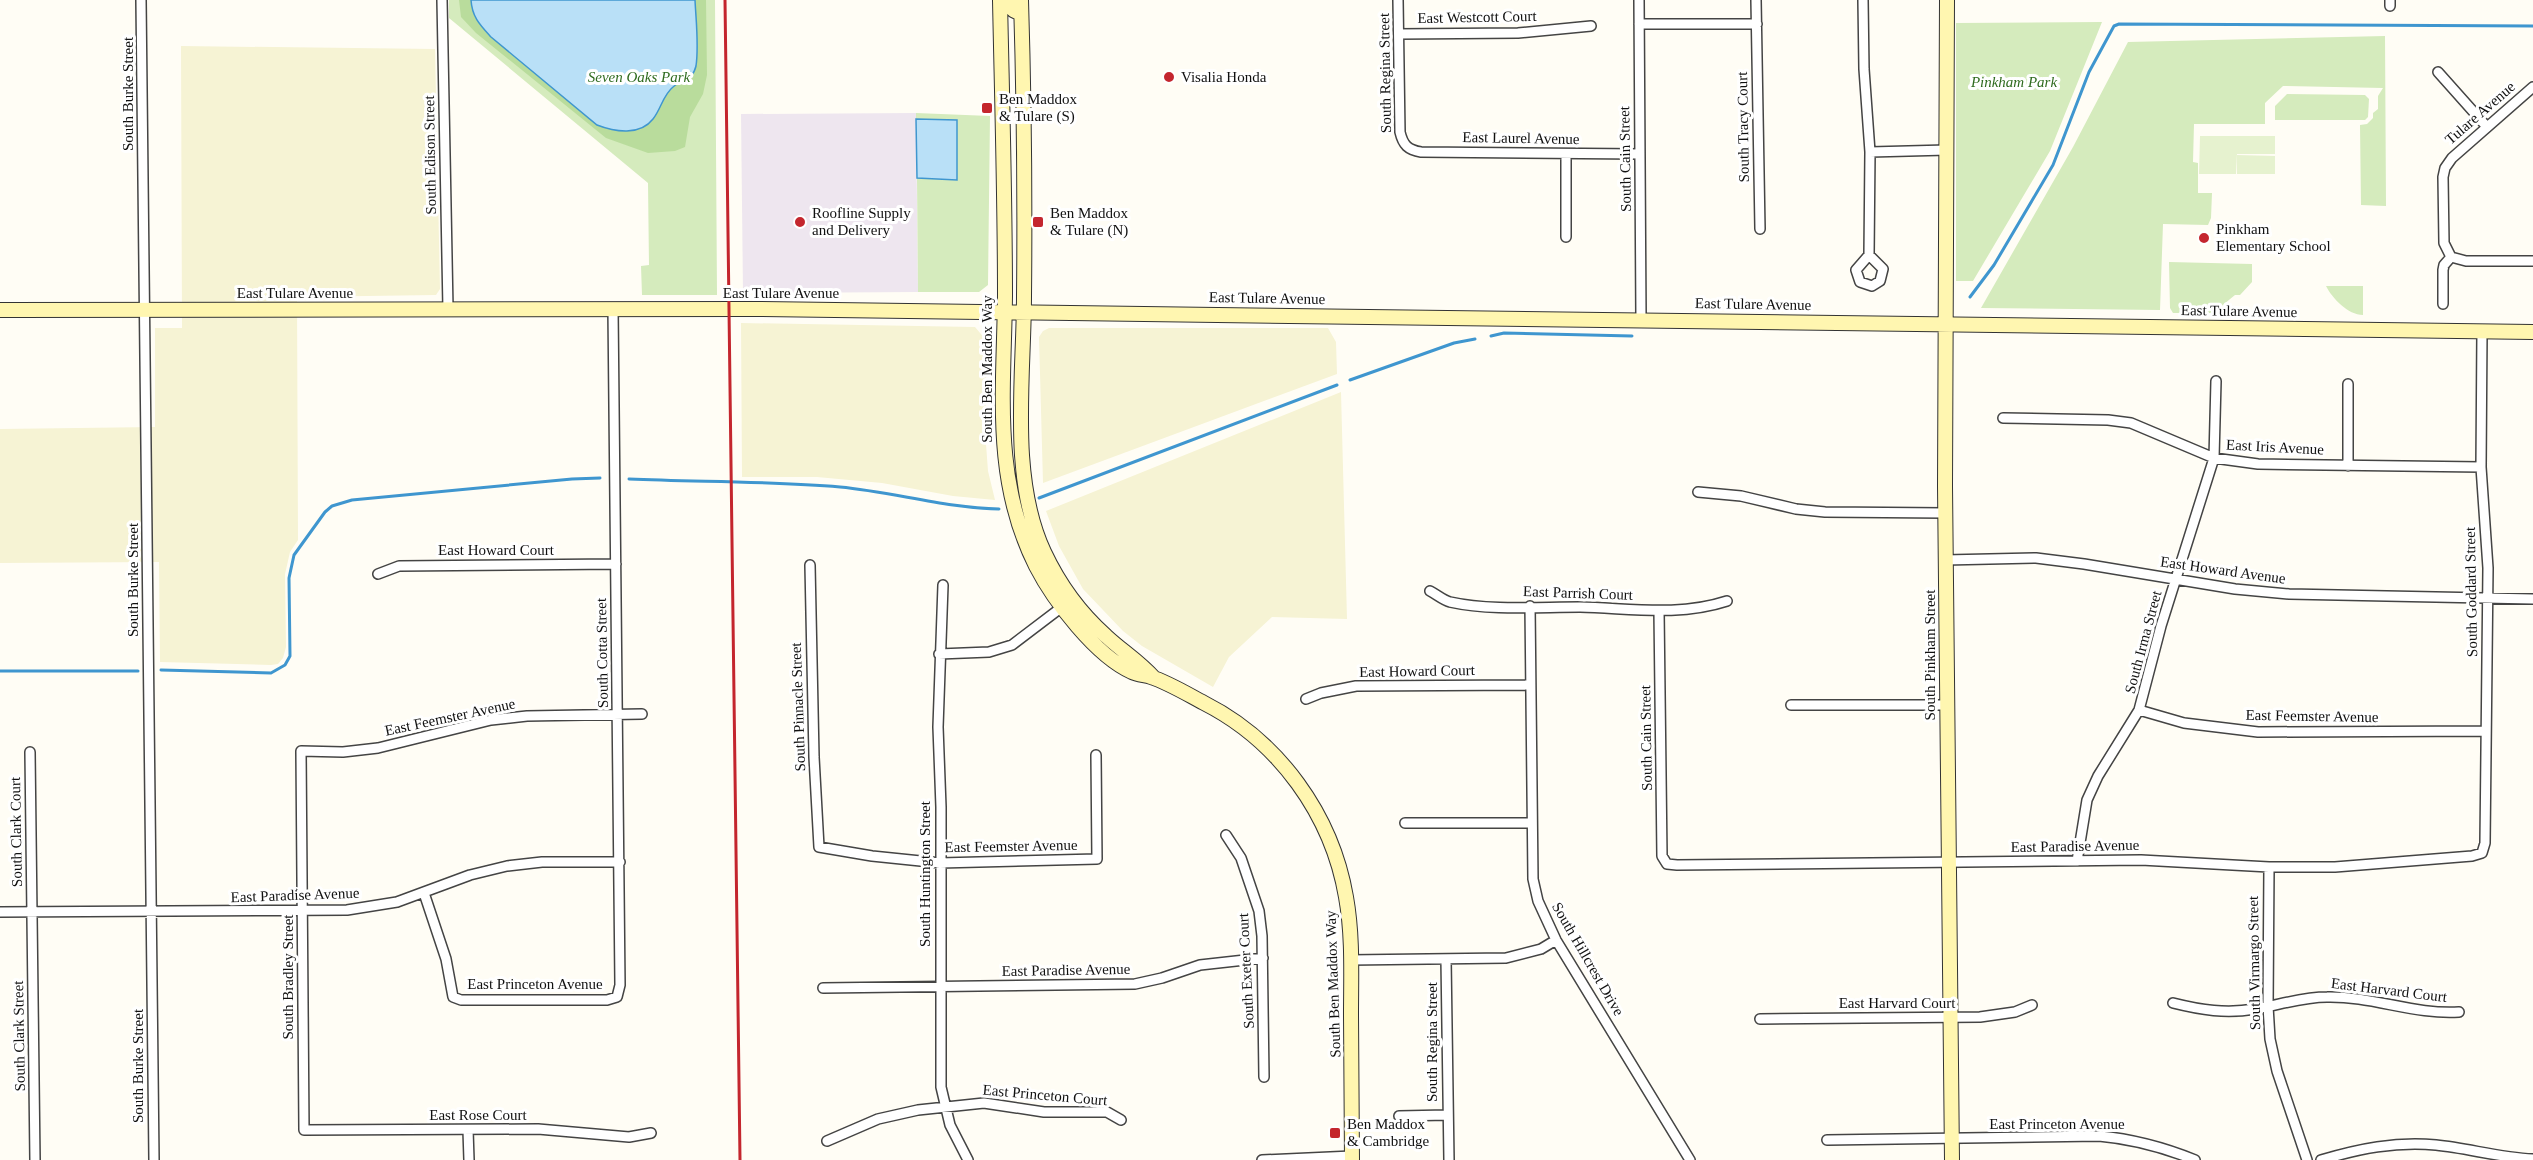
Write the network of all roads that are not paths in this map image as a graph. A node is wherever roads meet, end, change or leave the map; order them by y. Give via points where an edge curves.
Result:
1 (141, 0) edge
2 (442, 0) edge
3 (1000, 0) edge
4 (1011, 0) edge
5 (1398, 0) edge
6 (1639, 0) edge
7 (1756, 0) edge
8 (1863, 0) edge
9 (1947, 0) edge
10 (1021, 7) edge
11 (1639, 24) junction
12 (1757, 24) junction
13 (1591, 26) dead end
14 (1399, 34) junction
15 (2438, 72) dead end
16 (2533, 87) edge
17 (2487, 127) junction
18 (1404, 145) joint
19 (1947, 150) junction
20 (1870, 152) junction
21 (1566, 154) junction
22 (1640, 154) junction
23 (1760, 229) dead end
24 (1566, 237) dead end
25 (1869, 255) dead end
26 (2451, 257) junction
27 (2533, 261) edge
28 (2443, 304) dead end
29 (448, 309) junction
30 (613, 309) junction
31 (0, 310) edge
32 (145, 310) junction
33 (1004, 312) junction
34 (1024, 312) junction
35 (1641, 319) junction
36 (1947, 324) junction
37 (2482, 332) junction
38 (2533, 332) edge
39 (2216, 381) dead end
40 (2348, 384) dead end
41 (2003, 418) dead end
42 (2214, 458) junction
43 (2348, 466) junction
44 (2481, 468) junction
45 (1698, 492) dead end
46 (1945, 513) junction
47 (1946, 560) junction
48 (616, 564) junction
49 (810, 565) dead end
50 (378, 574) dead end
51 (2176, 580) junction
52 (944, 585) dead end
53 (1430, 591) dead end
54 (2488, 598) junction
55 (2533, 599) edge
56 (1726, 601) dead end
57 (1530, 606) junction
58 (1062, 607) junction
59 (1659, 611) junction
60 (939, 654) junction
61 (1154, 678) junction
62 (1530, 686) junction
63 (1306, 699) dead end
64 (1791, 705) dead end
65 (1946, 705) junction
66 (2139, 710) junction
67 (642, 714) dead end
68 (618, 715) junction
69 (2486, 731) junction
70 (30, 752) dead end
71 (301, 752) joint
72 (1096, 755) dead end
73 (1405, 823) dead end
74 (1532, 823) junction
75 (1226, 835) dead end
76 (819, 847) joint
77 (2482, 853) joint
78 (2077, 861) junction
79 (620, 862) junction
80 (940, 863) junction
81 (1948, 863) junction
82 (1667, 864) joint
83 (2269, 867) junction
84 (424, 893) junction
85 (0, 912) edge
86 (32, 912) junction
87 (152, 912) junction
88 (302, 912) junction
89 (1556, 940) junction
90 (1263, 958) junction
91 (1446, 959) junction
92 (1350, 960) junction
93 (939, 987) junction
94 (823, 988) dead end
95 (617, 997) joint
96 (2173, 1003) dead end
97 (2032, 1005) dead end
98 (2268, 1006) junction
99 (2459, 1012) dead end
100 (1950, 1018) junction
101 (1760, 1019) dead end
102 (1264, 1077) dead end
103 (944, 1106) junction
104 (1447, 1115) junction
105 (1399, 1116) dead end
106 (1121, 1120) dead end
107 (304, 1130) joint
108 (468, 1130) junction
109 (651, 1133) dead end
110 (1951, 1139) junction
111 (1827, 1140) dead end
112 (827, 1141) dead end
113 (1352, 1158) edge
114 (967, 1159) edge
115 (2533, 1159) edge
116 (35, 1160) edge
117 (154, 1160) edge
118 (469, 1160) edge
119 (1262, 1160) edge
120 (1449, 1160) edge
121 (1690, 1160) edge
122 (1952, 1160) edge
123 (2195, 1160) edge
124 (2307, 1160) edge
125 (2320, 1160) edge

1 - 32 street, South Burke Street
2 - 29 street, South Edison Street
3 - 33 street, South Ben Maddox Way
4 - 10 street via 1013,10
5 - 14 street, South Regina Street
6 - 11 street, South Cain Street
7 - 12 street, South Tracy Court
8 - 20 street
9 - 19 street, South Pinkham Street
10 - 34 street, South Ben Maddox Way
11 - 12 street
11 - 22 street, South Cain Street
12 - 23 street, South Tracy Court
13 - 14 street, East Westcott Court via 1518,33
14 - 18 street, South Regina Street via 1400,132
15 - 17 street
16 - 17 street, Tulare Avenue
17 - 26 street, Tulare Avenue via 2452,158 2443,177 2444,243
18 - 21 street, East Laurel Avenue via 1421,152
19 - 20 street
19 - 36 street, South Pinkham Street
20 - 25 street
21 - 22 street, East Laurel Avenue
21 - 24 street
22 - 35 street, South Cain Street
26 - 27 street via 2466,261
26 - 28 street via 2443,270
29 - 30 street, East Tulare Avenue
29 - 32 street, East Tulare Avenue
30 - 33 street, East Tulare Avenue
30 - 48 street, South Cotta Street
31 - 32 street, East Tulare Avenue
32 - 87 street, South Burke Street
33 - 34 street, East Tulare Avenue
33 - 58 street, South Ben Maddox Way via 1003,442 1008,486 1028,549
34 - 35 street, East Tulare Avenue
34 - 61 street, South Ben Maddox Way via 1023,451 1034,527 1054,571 1075,603 1101,632
35 - 36 street, East Tulare Avenue
36 - 37 street, East Tulare Avenue
36 - 46 street, South Pinkham Street
37 - 38 street, East Tulare Avenue
37 - 44 street, South Goddard Street
39 - 42 street, South Irma Street
40 - 43 street
41 - 42 street, East Iris Avenue via 2131,423
42 - 43 street, East Iris Avenue via 2258,464
42 - 51 street, South Irma Street
43 - 44 street, East Iris Avenue
44 - 54 street, South Goddard Street
45 - 46 street via 1825,512
46 - 47 street, South Pinkham Street
47 - 51 street, East Howard Avenue via 2036,558
47 - 65 street, South Pinkham Street
48 - 50 street, East Howard Court via 399,566
48 - 68 street, South Cotta Street
49 - 76 street, South Pinnacle Street
51 - 54 street, East Howard Avenue via 2289,594
51 - 66 street, South Irma Street
52 - 60 street, South Huntington Street
53 - 57 street, East Parrish Court via 1448,602
54 - 55 street, East Howard Avenue
54 - 69 street, South Goddard Street
56 - 59 street, East Parrish Court via 1693,610
57 - 59 street, East Parrish Court
57 - 62 street, South Hillcrest Drive
58 - 60 street via 1012,645 989,652
58 - 61 street, South Ben Maddox Way via 1114,660 1133,673
59 - 82 street, South Cain Street via 1662,856
60 - 80 street, South Huntington Street
61 - 92 street, South Ben Maddox Way via 1209,705 1246,729 1279,760 1302,790 1324,827 1339,864 1347,906
62 - 63 street, East Howard Court via 1356,686
62 - 74 street, South Hillcrest Drive
64 - 65 street
65 - 81 street, South Pinkham Street
66 - 69 street, East Feemster Avenue via 2184,723 2258,732
66 - 78 street, South Irma Street via 2087,800
67 - 68 street, East Feemster Avenue
68 - 71 street, East Feemster Avenue via 491,720 378,748
68 - 79 street, South Cotta Street
69 - 77 street, South Goddard Street
70 - 86 street, South Clark Court
71 - 88 street, South Bradley Street
72 - 80 street, East Feemster Avenue via 1098,859
73 - 74 street
74 - 89 street, South Hillcrest Drive via 1533,879 1538,901
75 - 90 street, South Exeter Court via 1252,884
76 - 80 street, East Feemster Avenue
77 - 83 street, East Paradise Avenue via 2335,867
78 - 81 street, East Paradise Avenue
78 - 83 street, East Paradise Avenue via 2189,861
79 - 84 street, East Paradise Avenue via 507,866 470,874
79 - 95 street, South Cotta Street
80 - 93 street, South Huntington Street
81 - 82 street, East Paradise Avenue
81 - 100 street, South Pinkham Street
83 - 98 street, South Virmargo Street
84 - 88 street, East Paradise Avenue via 368,908
84 - 95 street, East Princeton Avenue via 446,959 453,998
85 - 86 street, East Paradise Avenue
86 - 87 street, East Paradise Avenue
86 - 116 street, South Clark Street
87 - 88 street, East Paradise Avenue
87 - 117 street, South Burke Street
88 - 107 street, South Bradley Street
89 - 91 street via 1541,949 1506,958
89 - 121 street, South Hillcrest Drive
90 - 93 street, East Paradise Avenue via 1200,965 1136,984
90 - 102 street, South Exeter Court
91 - 92 street
91 - 104 street, South Regina Street
92 - 113 street, South Ben Maddox Way
93 - 94 street, East Paradise Avenue
93 - 103 street, South Huntington Street
96 - 98 street, East Harvard Court via 2204,1011
97 - 100 street, East Harvard Court via 2014,1012
98 - 99 street, East Harvard Court via 2327,997 2393,1003 2428,1012
98 - 124 street, South Virmargo Street via 2277,1071
100 - 101 street, East Harvard Court
100 - 110 street, South Pinkham Street
103 - 106 street, East Princeton Court via 984,1103 1044,1112 1107,1112
103 - 112 street, East Princeton Court via 878,1119
103 - 114 street, South Huntington Street
104 - 105 street
104 - 120 street, South Regina Street
107 - 108 street, East Rose Court
108 - 109 street, East Rose Court via 572,1130 628,1137
108 - 118 street
110 - 111 street
110 - 122 street, South Pinkham Street
110 - 123 street, East Princeton Avenue via 2133,1139
113 - 119 street
115 - 125 street via 2435,1144 2396,1144

